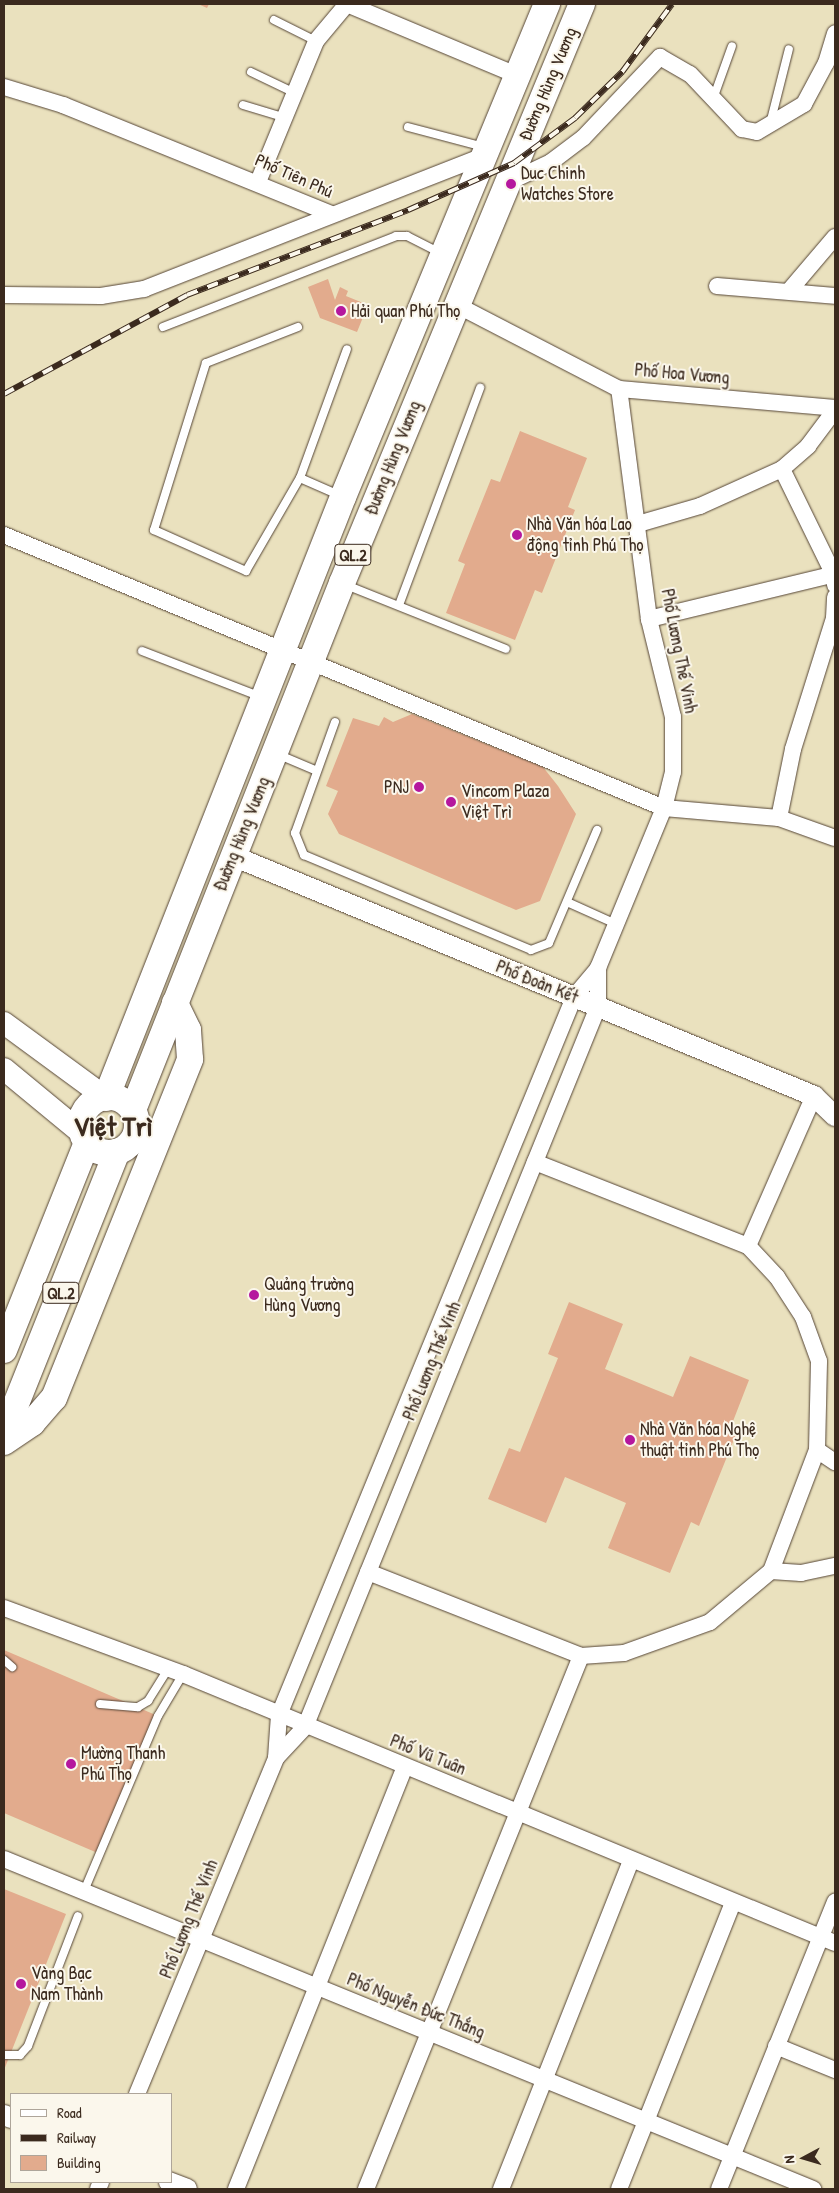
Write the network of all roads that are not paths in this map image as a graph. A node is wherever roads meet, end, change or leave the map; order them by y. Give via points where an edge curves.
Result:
1 (347, 4) edge
2 (547, 4) edge
3 (582, 4) edge
4 (274, 20) dead end
5 (835, 33) edge
6 (316, 41) junction
7 (732, 46) dead end
8 (789, 49) dead end
9 (251, 72) dead end
10 (516, 75) junction
11 (4, 87) edge
12 (297, 93) junction
13 (713, 99) junction
14 (243, 105) dead end
15 (287, 118) junction
16 (769, 126) junction
17 (408, 127) dead end
18 (485, 152) junction
19 (258, 182) junction
20 (506, 183) junction
21 (332, 214) junction
22 (835, 237) edge
23 (442, 254) junction
24 (718, 286) dead end
25 (789, 291) junction
26 (4, 295) edge
27 (835, 296) edge
28 (455, 304) junction
29 (163, 327) dead end
30 (298, 327) dead end
31 (346, 348) dead end
32 (480, 388) dead end
33 (619, 389) junction
34 (835, 409) edge
35 (782, 469) junction
36 (300, 478) junction
37 (343, 497) junction
38 (638, 524) junction
39 (4, 535) edge
40 (835, 575) edge
41 (342, 583) junction
42 (835, 595) edge
43 (399, 605) junction
44 (649, 619) junction
45 (506, 650) dead end
46 (142, 651) dead end
47 (281, 653) junction
48 (309, 665) junction
49 (262, 698) junction
50 (335, 722) dead end
51 (275, 753) junction
52 (317, 771) junction
53 (664, 808) junction
54 (779, 818) junction
55 (597, 830) dead end
56 (835, 838) edge
57 (233, 856) junction
58 (568, 902) junction
59 (616, 924) junction
60 (598, 968) junction
61 (574, 997) junction
62 (175, 1003) junction
63 (598, 1006) junction
64 (4, 1023) edge
65 (4, 1069) edge
66 (814, 1096) junction
67 (106, 1098) junction
68 (133, 1110) junction
69 (835, 1116) edge
70 (85, 1139) junction
71 (117, 1152) junction
72 (535, 1162) junction
73 (748, 1246) junction
74 (4, 1350) edge
75 (426, 1357) junction
76 (451, 1368) junction
77 (4, 1434) edge
78 (4, 1442) edge
79 (817, 1450) junction
80 (835, 1462) edge
81 (835, 1566) edge
82 (771, 1570) junction
83 (368, 1572) junction
84 (4, 1608) edge
85 (581, 1656) junction
86 (4, 1660) edge
87 (12, 1666) dead end
88 (175, 1672) junction
89 (100, 1704) dead end
90 (280, 1715) junction
91 (305, 1727) junction
92 (276, 1758) junction
93 (405, 1767) junction
94 (516, 1812) junction
95 (4, 1860) edge
96 (631, 1860) junction
97 (84, 1891) junction
98 (733, 1902) junction
99 (835, 1902) edge
100 (78, 1916) dead end
101 (203, 1940) junction
102 (828, 1940) edge
103 (315, 1986) junction
104 (427, 2032) junction
105 (776, 2046) junction
106 (4, 2055) edge
107 (835, 2070) edge
108 (546, 2080) junction
109 (137, 2093) edge
110 (647, 2122) junction
111 (733, 2156) junction
112 (172, 2183) edge
113 (187, 2189) edge
114 (236, 2189) edge
115 (366, 2189) edge
116 (501, 2189) edge
117 (619, 2189) edge
118 (719, 2189) edge
119 (813, 2189) edge

1 - 6 street
1 - 10 street
2 - 10 main road, Đường Hùng Vương / QL.2
3 - 20 main road, Đường Hùng Vương / QL.2
4 - 6 lane
5 - 16 street via 826,63 804,104
6 - 12 street
7 - 13 lane
8 - 16 lane
9 - 12 lane
10 - 18 main road, Đường Hùng Vương / QL.2
11 - 19 street, Phố Tiên Phú via 63,105
12 - 15 street
13 - 16 street via 750,133
13 - 20 street via 690,74 660,57 583,138 551,162
14 - 15 lane
15 - 19 street
17 - 18 lane
18 - 21 street
18 - 23 main road, Đường Hùng Vương / QL.2
19 - 21 street, Phố Tiên Phú
20 - 28 main road, Đường Hùng Vương / QL.2
21 - 26 street, Phố Tiên Phú via 216,262 125,294
22 - 25 street
23 - 29 lane via 407,236 396,236
23 - 37 main road, Đường Hùng Vương / QL.2
24 - 25 street
25 - 27 street
28 - 33 street, Phố Hoa Vương
28 - 41 main road, Đường Hùng Vương / QL.2
30 - 36 lane via 206,364 154,530 246,571
31 - 36 lane
32 - 43 lane
33 - 34 street, Phố Hoa Vương
33 - 38 street, Phố Lương Thế Vinh
34 - 35 street via 808,446
35 - 38 street via 708,503
35 - 40 street
36 - 37 lane
37 - 47 main road, Đường Hùng Vương / QL.2
38 - 44 street, Phố Lương Thế Vinh
39 - 47 street
40 - 42 street
40 - 44 street
41 - 43 lane
41 - 48 main road, Đường Hùng Vương / QL.2
42 - 54 street via 834,618 793,749
43 - 45 lane
44 - 53 street, Phố Lương Thế Vinh via 673,717 673,772
46 - 49 lane
47 - 48 street
47 - 49 main road, Đường Hùng Vương / QL.2
48 - 51 main road, Đường Hùng Vương / QL.2
48 - 53 street
49 - 67 main road, Đường Hùng Vương / QL.2
50 - 52 lane
51 - 52 lane
51 - 57 main road, Đường Hùng Vương / QL.2
52 - 58 lane via 295,833 304,855 531,950 548,944
53 - 54 street
53 - 59 street, Phố Lương Thế Vinh
54 - 56 street
55 - 58 lane
57 - 61 street, Phố Đoàn Kết
57 - 62 main road, Đường Hùng Vương / QL.2
58 - 59 lane
59 - 60 street, Phố Lương Thế Vinh
60 - 61 street, Phố Lương Thế Vinh
60 - 63 street, Phố Lương Thế Vinh
61 - 63 street, Phố Đoàn Kết
61 - 75 street, Phố Lương Thế Vinh
62 - 68 main road, Đường Hùng Vương / QL.2
62 - 78 main road via 189,1036 186,1068 54,1398 32,1423
63 - 66 street, Phố Đoàn Kết
63 - 72 street, Phố Lương Thế Vinh
64 - 67 main road
65 - 70 main road
66 - 69 street, Phố Đoàn Kết
66 - 73 street
67 - 68 main road via 121,1100
67 - 70 main road, QL.2 via 86,1111
68 - 71 main road, QL.2 via 135,1135
70 - 71 main road via 100,1152
70 - 74 main road, QL.2
71 - 77 main road, QL.2
72 - 73 street
72 - 76 street, Phố Lương Thế Vinh
73 - 79 street via 777,1276 803,1317 818,1361
75 - 76 street
75 - 90 street, Phố Lương Thế Vinh
76 - 83 street, Phố Lương Thế Vinh
79 - 80 street
79 - 82 street
81 - 82 street via 801,1573
82 - 85 street via 710,1622 684,1634 624,1653
83 - 85 street
83 - 91 street, Phố Lương Thế Vinh
84 - 88 street, Phố Vũ Tuân
85 - 94 street
86 - 87 lane
88 - 89 lane via 148,1701 138,1707
88 - 90 street, Phố Vũ Tuân
88 - 97 lane
90 - 91 street, Phố Vũ Tuân
90 - 92 street, Phố Lương Thế Vinh
91 - 92 street, Phố Lương Thế Vinh
91 - 93 street, Phố Vũ Tuân
92 - 101 street, Phố Lương Thế Vinh
93 - 94 street, Phố Vũ Tuân
93 - 103 street
94 - 96 street, Phố Vũ Tuân
94 - 104 street
95 - 97 street, Phố Nguyễn Đức Thắng
96 - 98 street, Phố Vũ Tuân
96 - 108 street
97 - 101 street, Phố Nguyễn Đức Thắng
98 - 102 street, Phố Vũ Tuân
98 - 110 street
99 - 102 street
100 - 106 lane via 28,2046 20,2055
101 - 103 street, Phố Nguyễn Đức Thắng
101 - 109 street, Phố Lương Thế Vinh
102 - 105 street
103 - 104 street, Phố Nguyễn Đức Thắng
103 - 114 street
104 - 108 street, Phố Nguyễn Đức Thắng
104 - 115 street
105 - 107 street
105 - 111 street
108 - 110 street, Phố Nguyễn Đức Thắng
108 - 116 street
110 - 111 street, Phố Nguyễn Đức Thắng
110 - 117 street
111 - 118 street
111 - 119 street, Phố Nguyễn Đức Thắng
112 - 113 street

